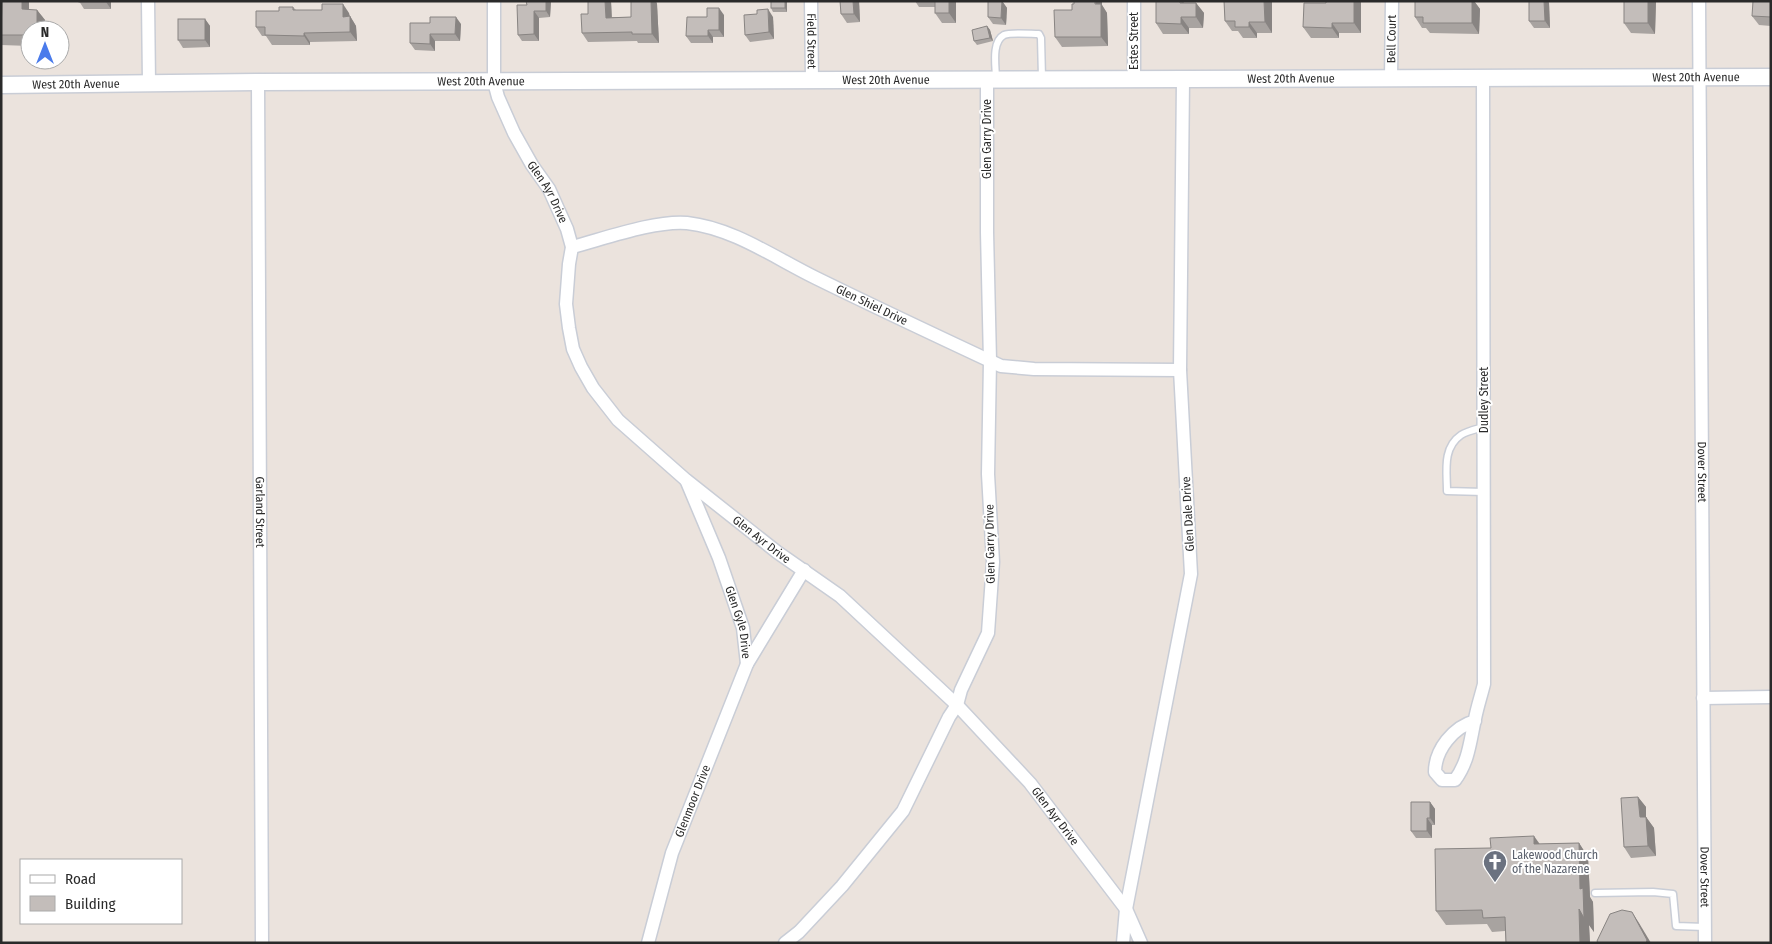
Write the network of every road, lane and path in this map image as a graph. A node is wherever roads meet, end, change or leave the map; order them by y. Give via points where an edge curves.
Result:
1 (148, 1) edge
2 (494, 1) edge
3 (811, 1) edge
4 (1134, 1) edge
5 (1392, 1) edge
6 (1698, 1) edge
7 (1771, 77) edge
8 (1392, 78) junction
9 (1483, 78) junction
10 (1699, 78) junction
11 (812, 80) junction
12 (991, 80) junction
13 (1042, 80) junction
14 (1134, 80) junction
15 (1183, 80) junction
16 (258, 82) junction
17 (494, 82) junction
18 (149, 83) junction
19 (1, 85) edge
20 (572, 247) junction
21 (990, 360) junction
22 (1180, 370) junction
23 (1484, 427) junction
24 (686, 480) junction
25 (1484, 492) junction
26 (804, 570) junction
27 (747, 664) junction
28 (1771, 697) edge
29 (1703, 698) junction
30 (957, 705) junction
31 (1474, 721) dead end
32 (1595, 893) dead end
33 (1126, 909) junction
34 (1705, 927) junction
35 (262, 943) edge
36 (648, 943) edge
37 (785, 943) edge
38 (1123, 943) edge
39 (1141, 943) edge
40 (1705, 943) edge

1 - 18 street
2 - 17 street, Glen Ayr Drive
3 - 11 street, Field Street
4 - 14 street, Estes Street
5 - 8 street, Bell Court
6 - 10 street, Dover Street
7 - 10 street, West 20th Avenue
8 - 9 street, West 20th Avenue
8 - 15 street, West 20th Avenue
9 - 10 street, West 20th Avenue
9 - 23 street, Dudley Street
10 - 29 street, Dover Street
11 - 12 street, West 20th Avenue
11 - 17 street, West 20th Avenue
12 - 13 street, West 20th Avenue
12 - 13 lane via 999,39 1006,34 1039,34
12 - 21 street, Glen Garry Drive via 987,232
13 - 14 street, West 20th Avenue
14 - 15 street, West 20th Avenue
15 - 22 street, Glen Dale Drive
16 - 17 street, West 20th Avenue
16 - 18 street, West 20th Avenue
16 - 35 street, Garland Street
17 - 20 street, Glen Ayr Drive via 514,133 560,210
18 - 19 street, West 20th Avenue
20 - 21 street, Glen Shiel Drive via 660,225 685,223 703,226 742,241
20 - 24 street, Glen Ayr Drive via 566,304 573,349 581,367 618,420
21 - 22 street, Glen Shiel Drive via 1001,366 1034,369
21 - 30 street, Glen Garry Drive via 988,474 992,562 988,633
22 - 33 street, Glen Dale Drive via 1191,574
23 - 25 street, Dudley Street
23 - 25 lane via 1461,434 1452,443 1447,453 1447,491
24 - 26 street, Glen Ayr Drive via 776,552
24 - 27 street, Glen Gyle Drive via 719,558 743,628
25 - 31 street, Dudley Street via 1484,684
26 - 27 street, Glen Gyle Drive
26 - 30 street, Glen Ayr Drive via 866,618
27 - 36 street, Glenmoor Drive via 672,854
28 - 29 street
29 - 34 street, Dover Street
30 - 33 street, Glen Ayr Drive via 1030,783
30 - 37 street, Glen Garry Drive via 904,811 842,886
32 - 34 lane via 1673,894 1676,926
33 - 38 street, Glen Dale Drive
33 - 39 street, Glen Ayr Drive
34 - 40 street, Dover Street

